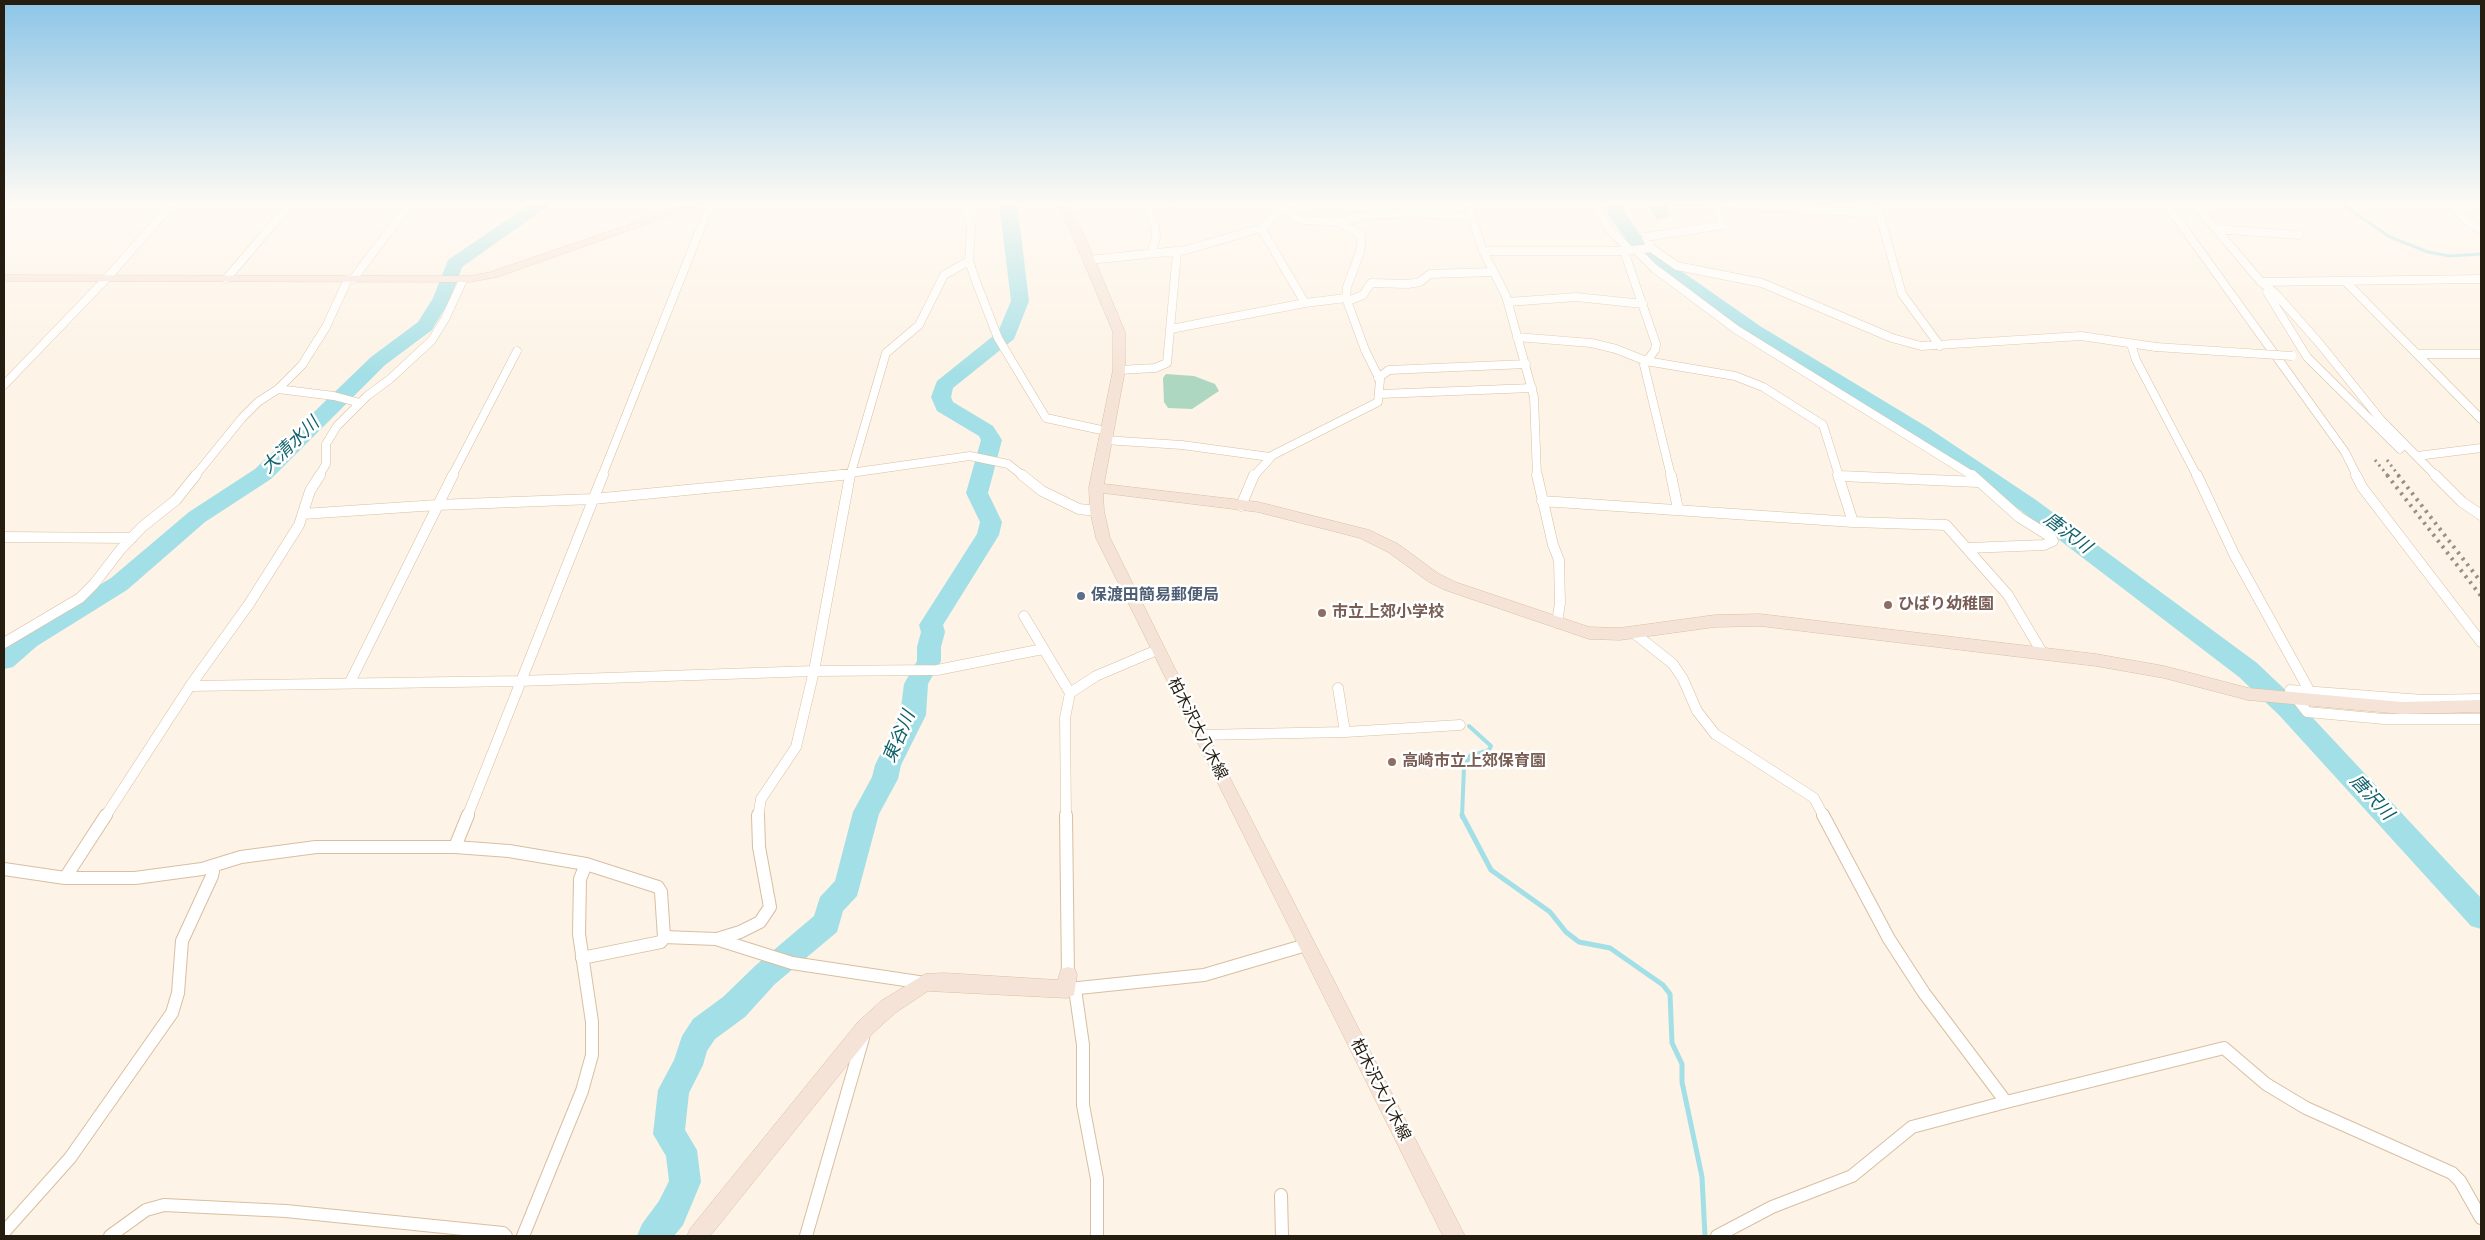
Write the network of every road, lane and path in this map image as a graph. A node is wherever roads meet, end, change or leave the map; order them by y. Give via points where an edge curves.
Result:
1 (123, 260) edge
2 (242, 260) edge
3 (365, 260) edge
4 (536, 260) edge
5 (688, 260) edge
6 (969, 260) joint
7 (1089, 260) edge
8 (1176, 260) edge
9 (1280, 260) edge
10 (1357, 260) edge
11 (1487, 260) edge
12 (1634, 260) edge
13 (1644, 260) edge
14 (1668, 260) edge
15 (1893, 260) edge
16 (2207, 260) edge
17 (2242, 260) edge
18 (1492, 272) junction
19 (4, 278) edge
20 (106, 279) junction
21 (226, 279) junction
22 (350, 279) junction
23 (459, 280) junction
24 (2481, 280) edge
25 (2345, 281) junction
26 (2261, 282) junction
27 (1347, 299) junction
28 (1508, 302) junction
29 (1305, 303) junction
30 (1643, 304) junction
31 (1172, 329) junction
32 (1516, 337) junction
33 (2131, 344) junction
34 (1940, 346) junction
35 (517, 351) dead end
36 (2418, 354) junction
37 (2481, 354) edge
38 (2306, 356) junction
39 (1646, 361) junction
40 (1526, 364) junction
41 (1119, 370) junction
42 (1378, 378) junction
43 (4, 385) edge
44 (1532, 388) junction
45 (278, 389) junction
46 (1380, 394) junction
47 (360, 402) junction
48 (2481, 419) edge
49 (1105, 435) junction
50 (2481, 448) edge
51 (2416, 456) junction
52 (1270, 457) junction
53 (850, 474) junction
54 (1840, 476) junction
55 (1978, 482) junction
56 (1096, 487) junction
57 (2448, 488) junction
58 (593, 499) junction
59 (1542, 501) junction
60 (436, 505) junction
61 (1241, 506) junction
62 (1678, 509) junction
63 (1097, 511) junction
64 (303, 514) junction
65 (2481, 515) edge
66 (1853, 522) junction
67 (4, 536) edge
68 (132, 538) junction
69 (1968, 548) junction
70 (1024, 616) dead end
71 (1557, 623) junction
72 (1634, 633) junction
73 (2481, 642) edge
74 (4, 644) edge
75 (1043, 649) junction
76 (1157, 650) junction
77 (2043, 654) junction
78 (814, 671) junction
79 (519, 681) junction
80 (350, 682) junction
81 (190, 686) junction
82 (1338, 688) dead end
83 (1070, 693) junction
84 (2298, 696) junction
85 (2481, 699) edge
86 (2481, 706) edge
87 (2481, 719) edge
88 (1460, 725) dead end
89 (1345, 732) junction
90 (1200, 735) junction
91 (455, 847) junction
92 (586, 864) junction
93 (214, 866) junction
94 (4, 869) edge
95 (65, 878) junction
96 (664, 937) junction
97 (716, 939) junction
98 (1306, 945) junction
99 (582, 958) junction
100 (925, 983) junction
101 (1070, 984) junction
102 (865, 1028) junction
103 (2006, 1102) junction
104 (1281, 1195) dead end
105 (2481, 1218) edge
106 (4, 1230) edge
107 (110, 1236) edge
108 (506, 1236) edge
109 (523, 1236) edge
110 (698, 1236) edge
111 (806, 1236) edge
112 (1096, 1236) edge
113 (1282, 1236) edge
114 (1454, 1236) edge
115 (1717, 1236) edge

1 - 20 street
2 - 21 street
3 - 22 street
4 - 23 street via 492,275
5 - 58 street
6 - 49 street via 998,338 1046,418
6 - 53 street via 944,274 919,325 886,354
7 - 41 street, 柏木沢大八木線 via 1117,323
8 - 31 street
9 - 29 street
10 - 27 street via 1347,287
11 - 18 street
12 - 30 street
13 - 55 street via 1738,330 1940,454
14 - 34 street via 1677,266 1762,283 1892,338 1921,346
15 - 34 street via 1902,294
16 - 73 street via 2345,452 2362,486
17 - 26 street
18 - 27 street via 1430,274 1420,282 1408,284 1371,283 1363,295
18 - 28 street
19 - 20 street
20 - 21 street
20 - 43 street
21 - 22 street
22 - 23 street
22 - 45 street via 307,358
23 - 47 street via 445,318 432,340
24 - 25 street
25 - 26 street
25 - 36 street
26 - 38 street
26 - 51 street via 2276,294 2381,420
27 - 29 street
27 - 42 street
28 - 30 street via 1576,297
28 - 32 street
29 - 31 street
30 - 39 street via 1656,344
31 - 41 street via 1167,363 1155,368
32 - 39 street via 1591,343
32 - 40 street
33 - 34 street via 2082,336
33 - 38 street, bridge
33 - 84 street via 2136,360 2191,463
35 - 60 street
36 - 37 street
36 - 48 street
38 - 57 street via 2416,465
39 - 54 street via 1735,376 1763,387 1823,425
39 - 62 street via 1644,365
40 - 42 street via 1389,370
40 - 44 street
41 - 49 street, 柏木沢大八木線
42 - 46 street
44 - 46 street
44 - 59 street via 1537,430 1537,474
45 - 47 street
45 - 68 street via 242,418 186,489
46 - 52 street via 1374,405
47 - 64 street via 337,426 326,444 326,464 310,491
49 - 52 street
49 - 56 street, 柏木沢大八木線
50 - 51 street
51 - 57 street
52 - 61 street via 1255,472
53 - 58 street
53 - 63 street via 979,456 1008,464 1042,491 1063,502 1079,509
53 - 78 street
54 - 55 street
54 - 66 street
55 - 69 street via 2019,517 2054,541 2044,545
56 - 61 street
56 - 63 street, 柏木沢大八木線
57 - 65 street
58 - 60 street
58 - 79 street
59 - 62 street
59 - 71 street via 1559,560
60 - 64 street
60 - 80 street
61 - 71 street via 1277,511 1364,534 1393,548 1450,586
62 - 66 street
63 - 76 street, 柏木沢大八木線 via 1103,538
64 - 81 street via 249,604
66 - 69 street via 1946,525
67 - 68 street
68 - 74 street via 80,598
69 - 77 street via 2008,595
70 - 75 street
71 - 72 street via 1589,632
72 - 77 street via 1715,621 1760,620
72 - 103 street via 1673,664 1702,718 1715,734 1814,798 1889,939 1924,993
75 - 78 street via 936,670
75 - 83 street
76 - 83 street via 1096,676
76 - 90 street, 柏木沢大八木線
77 - 84 street via 2164,672 2248,694
78 - 79 street
78 - 97 street via 796,747 759,807 759,847 770,907 760,922
79 - 80 street
79 - 91 street
80 - 81 street
81 - 95 street
82 - 89 street
83 - 101 street via 1065,718
84 - 85 street
84 - 86 street via 2381,707
84 - 87 street via 2307,712 2384,719
88 - 89 street
89 - 90 street
90 - 98 street, 柏木沢大八木線
91 - 92 street via 509,851
91 - 93 street via 316,847 241,857
92 - 96 street via 658,887
92 - 99 street via 580,879
93 - 95 street via 135,878
93 - 106 street via 182,941 178,993 172,1013 70,1158
94 - 95 street
96 - 97 street
96 - 99 street via 661,942
97 - 100 street via 792,963
98 - 101 street via 1204,975
98 - 114 street, 柏木沢大八木線
99 - 109 street via 592,1022 592,1055 582,1091
100 - 101 street
100 - 102 street via 888,1007
101 - 112 street via 1083,1046 1083,1105 1097,1179
102 - 110 street
102 - 111 street
103 - 105 street via 2224,1048 2266,1084 2306,1108 2452,1173
103 - 115 street via 1912,1127 1852,1176 1772,1207
104 - 113 street
107 - 108 street via 146,1210 164,1205 286,1211

